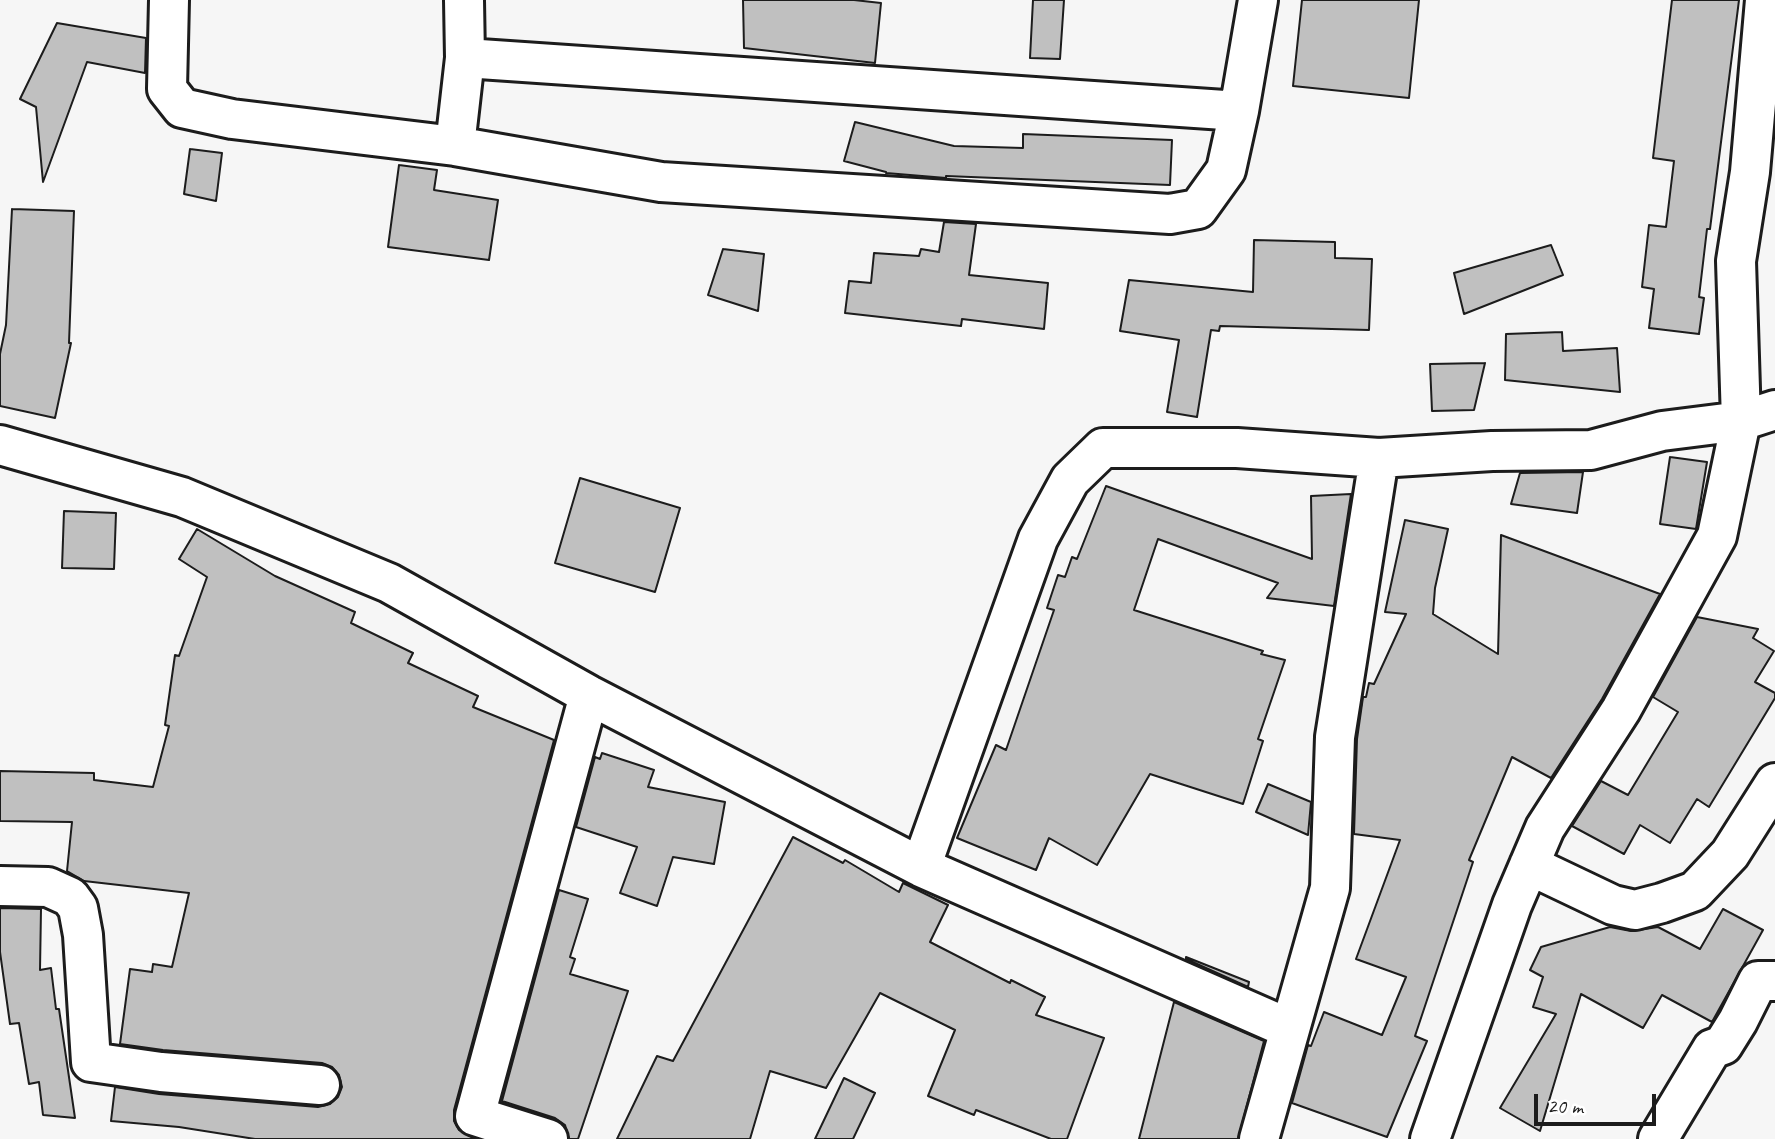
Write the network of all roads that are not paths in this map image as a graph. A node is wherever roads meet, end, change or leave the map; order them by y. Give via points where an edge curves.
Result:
1 (169, 0) edge
2 (464, 0) edge
3 (1258, 0) edge
4 (1765, 0) edge
5 (465, 58) junction
6 (1239, 110) junction
7 (455, 146) junction
8 (1758, 415) edge
9 (0, 445) edge
10 (1379, 458) junction
11 (589, 695) junction
12 (1775, 783) edge
13 (1529, 865) junction
14 (921, 867) junction
15 (0, 886) edge
16 (1775, 981) edge
17 (1290, 1029) junction
18 (320, 1085) dead end
19 (548, 1139) edge
20 (1259, 1139) edge
21 (1430, 1139) edge
22 (1658, 1139) edge

1 - 7 street via 167,89 182,108 232,119
2 - 5 street
3 - 6 street
4 - 8 street via 1750,172 1736,261
5 - 6 street
5 - 7 street
6 - 7 street via 1226,170 1198,209 1170,214 661,182
8 - 10 street via 1662,431 1591,450
8 - 13 street via 1717,536 1621,710 1545,828
9 - 11 street via 182,497 389,583
10 - 14 street via 1237,448 1103,447 1070,480 1038,539
10 - 17 street via 1335,737 1331,888
11 - 14 street
11 - 19 street via 475,1116
12 - 13 street via 1730,854 1695,891 1662,903 1635,910 1613,905
13 - 21 street
14 - 17 street
15 - 18 street via 48,887 70,897 78,908 91,1062
16 - 22 street via 1758,981 1723,1045 1712,1049
17 - 20 street

